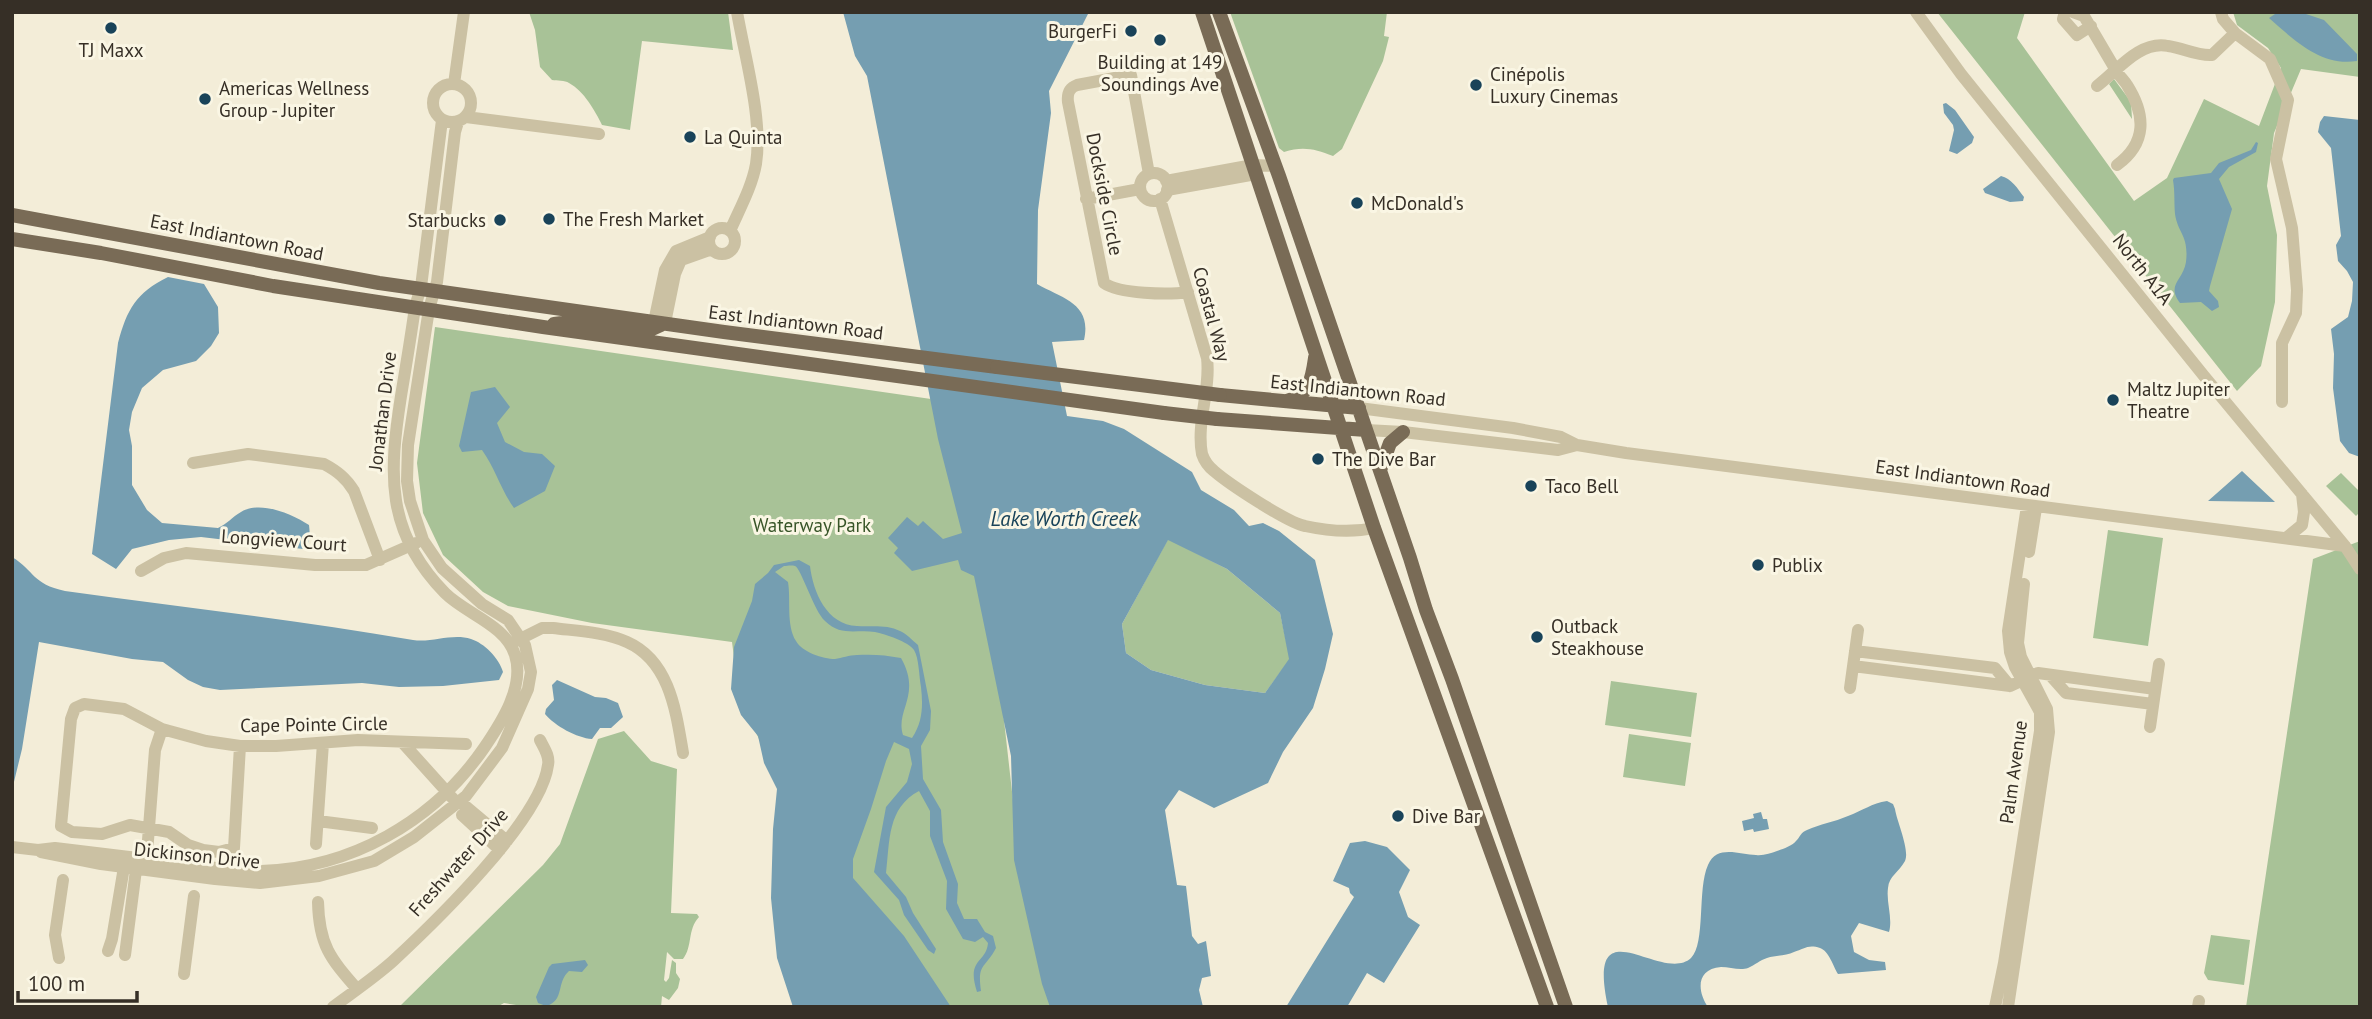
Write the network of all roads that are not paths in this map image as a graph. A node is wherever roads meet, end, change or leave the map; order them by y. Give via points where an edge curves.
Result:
1 (464, 12) edge
2 (737, 12) edge
3 (1202, 12) edge
4 (1219, 12) edge
5 (1916, 12) edge
6 (2065, 12) edge
7 (2073, 12) edge
8 (2221, 12) edge
9 (2230, 12) edge
10 (2091, 26) junction
11 (2235, 33) junction
12 (2115, 69) junction
13 (454, 84) junction
14 (2097, 86) dead end
15 (462, 119) junction
16 (442, 120) junction
17 (599, 134) dead end
18 (2117, 165) dead end
19 (1275, 166) junction
20 (1254, 169) junction
21 (1149, 174) junction
22 (1140, 189) junction
23 (1165, 190) junction
24 (1086, 199) junction
25 (12, 215) edge
26 (105, 230) junction
27 (730, 231) junction
28 (12, 239) edge
29 (711, 243) junction
30 (102, 253) junction
31 (428, 288) junction
32 (1188, 292) junction
33 (422, 308) junction
34 (660, 323) junction
35 (543, 327) junction
36 (1315, 354) junction
37 (1285, 401) junction
38 (2282, 402) dead end
39 (1333, 406) junction
40 (1359, 408) junction
41 (1340, 430) junction
42 (1366, 430) junction
43 (1403, 432) junction
44 (1577, 445) junction
45 (193, 463) dead end
46 (1380, 470) junction
47 (2302, 493) junction
48 (2031, 507) junction
49 (1374, 527) junction
50 (2286, 538) junction
51 (423, 540) junction
52 (2345, 545) junction
53 (410, 546) junction
54 (380, 560) junction
55 (2360, 569) edge
56 (141, 572) dead end
57 (1858, 630) dead end
58 (522, 638) junction
59 (509, 644) junction
60 (1855, 651) junction
61 (522, 659) junction
62 (2159, 664) dead end
63 (1853, 666) junction
64 (2050, 675) junction
65 (2021, 681) junction
66 (1850, 688) dead end
67 (2155, 689) junction
68 (2153, 704) junction
69 (2150, 727) dead end
70 (162, 729) junction
71 (540, 740) dead end
72 (402, 742) junction
73 (323, 743) junction
74 (466, 744) dead end
75 (240, 746) junction
76 (683, 753) dead end
77 (452, 797) junction
78 (318, 821) junction
79 (149, 828) junction
80 (372, 828) dead end
81 (316, 844) dead end
82 (503, 846) junction
83 (13, 847) edge
84 (136, 864) junction
85 (63, 880) dead end
86 (194, 896) dead end
87 (318, 902) dead end
88 (108, 951) dead end
89 (125, 955) dead end
90 (58, 958) dead end
91 (184, 974) dead end
92 (357, 989) junction
93 (333, 1007) edge
94 (1547, 1007) edge
95 (1566, 1007) edge
96 (1995, 1007) edge
97 (2008, 1007) edge

1 - 13 street
2 - 27 street via 757,125 757,152 753,177
3 - 20 main road
4 - 19 main road
5 - 47 street, North A1A
6 - 10 street via 2063,19 2077,35
7 - 10 street via 2084,16
8 - 11 street
9 - 11 street
10 - 12 street
11 - 12 street via 2212,55 2158,45
11 - 38 street via 2270,59 2288,100 2276,159 2292,228 2297,290 2296,313 2282,343
12 - 14 street
12 - 18 street via 2128,86 2141,127 2131,155
13 - 15 street via 463,87 471,99 471,108
13 - 16 street via 441,87 433,98 434,111
15 - 16 street
15 - 17 street
15 - 31 street via 455,132
16 - 31 street
19 - 20 street
19 - 40 main road
20 - 23 street
20 - 36 main road
21 - 22 street
21 - 23 street via 1161,175
21 - 24 street, Dockside Circle via 1131,75 1077,85 1068,92 1068,102
22 - 23 street via 1149,199
22 - 24 street
23 - 32 street, Coastal Way
24 - 32 street, Dockside Circle via 1104,283 1168,294
25 - 26 main road, East Indiantown Road
26 - 30 main road
26 - 31 main road, East Indiantown Road via 305,270
27 - 29 street via 719,229
27 - 29 street via 735,238 732,250 724,254
28 - 30 main road, East Indiantown Road
29 - 34 street via 681,260
30 - 33 main road, East Indiantown Road via 273,286
31 - 33 street, Jonathan Drive
31 - 34 main road, East Indiantown Road
32 - 49 street, Coastal Way via 1207,358 1209,380 1201,443 1212,470 1303,526 1354,533
33 - 35 main road, East Indiantown Road
33 - 51 street, Jonathan Drive via 407,462 410,501
33 - 53 street, Jonathan Drive via 393,461 396,506
34 - 35 main road via 641,331 578,321
34 - 37 main road, East Indiantown Road, bridge
35 - 41 main road, East Indiantown Road, bridge via 1217,419
36 - 37 main road via 1308,388
36 - 39 main road
37 - 39 main road, East Indiantown Road
39 - 40 main road, East Indiantown Road
39 - 41 main road
40 - 42 main road
40 - 44 street, East Indiantown Road via 1513,428 1561,437
41 - 42 main road, East Indiantown Road
41 - 49 main road
42 - 43 street, East Indiantown Road
42 - 46 main road
43 - 44 street, East Indiantown Road via 1558,450
43 - 46 main road via 1390,443
44 - 48 street, East Indiantown Road
45 - 54 street via 248,454 334,469 354,491
46 - 95 main road
47 - 50 street via 2302,525
47 - 52 street, North A1A
48 - 50 street, East Indiantown Road
48 - 65 street, Palm Avenue via 2018,643
49 - 94 main road
50 - 52 street, East Indiantown Road
51 - 53 street, Longview Court
51 - 58 street, Jonathan Drive via 442,568 472,597 508,620
52 - 55 street, North A1A
53 - 54 street, Longview Court
53 - 59 street, Jonathan Drive via 446,594
54 - 56 street, Longview Court via 366,565 315,565 186,553 164,558
57 - 60 street
58 - 59 street
58 - 61 street, Jonathan Drive
58 - 76 street via 553,628 626,641 641,649 665,678
59 - 61 street, Jonathan Drive
60 - 63 street
60 - 65 street via 1995,668
61 - 77 street, Dickinson Drive via 531,672 528,689 502,748 467,795
62 - 67 street
63 - 65 street
63 - 66 street
64 - 65 street via 2038,673
64 - 67 street
64 - 68 street via 2066,693
65 - 96 street, Palm Avenue via 2040,712 2040,731
65 - 97 street, Palm Avenue via 2046,709 2049,732
67 - 68 street
68 - 69 street
70 - 75 street, Cape Pointe Circle
70 - 79 street via 155,750
70 - 79 street, Cape Pointe Circle via 124,709 84,704 75,708 71,719 61,826 72,832 102,834 130,825
71 - 82 street, Freshwater Drive via 548,756 545,776
72 - 73 street, Cape Pointe Circle
72 - 74 street, Cape Pointe Circle
72 - 77 street, Cape Pointe Circle
73 - 75 street, Cape Pointe Circle
73 - 78 street
75 - 79 street, Cape Pointe Circle via 234,848 202,850 169,832
77 - 82 street, Cape Pointe Circle
77 - 84 street, Dickinson Drive via 439,819 374,861 319,876 260,883
78 - 80 street
78 - 81 street
79 - 84 street
82 - 92 street, Freshwater Drive via 393,961
83 - 84 street, Dickinson Drive via 71,860
84 - 88 street
84 - 89 street
85 - 90 street via 55,935
86 - 91 street
87 - 92 street via 328,953
92 - 93 street, Freshwater Drive

